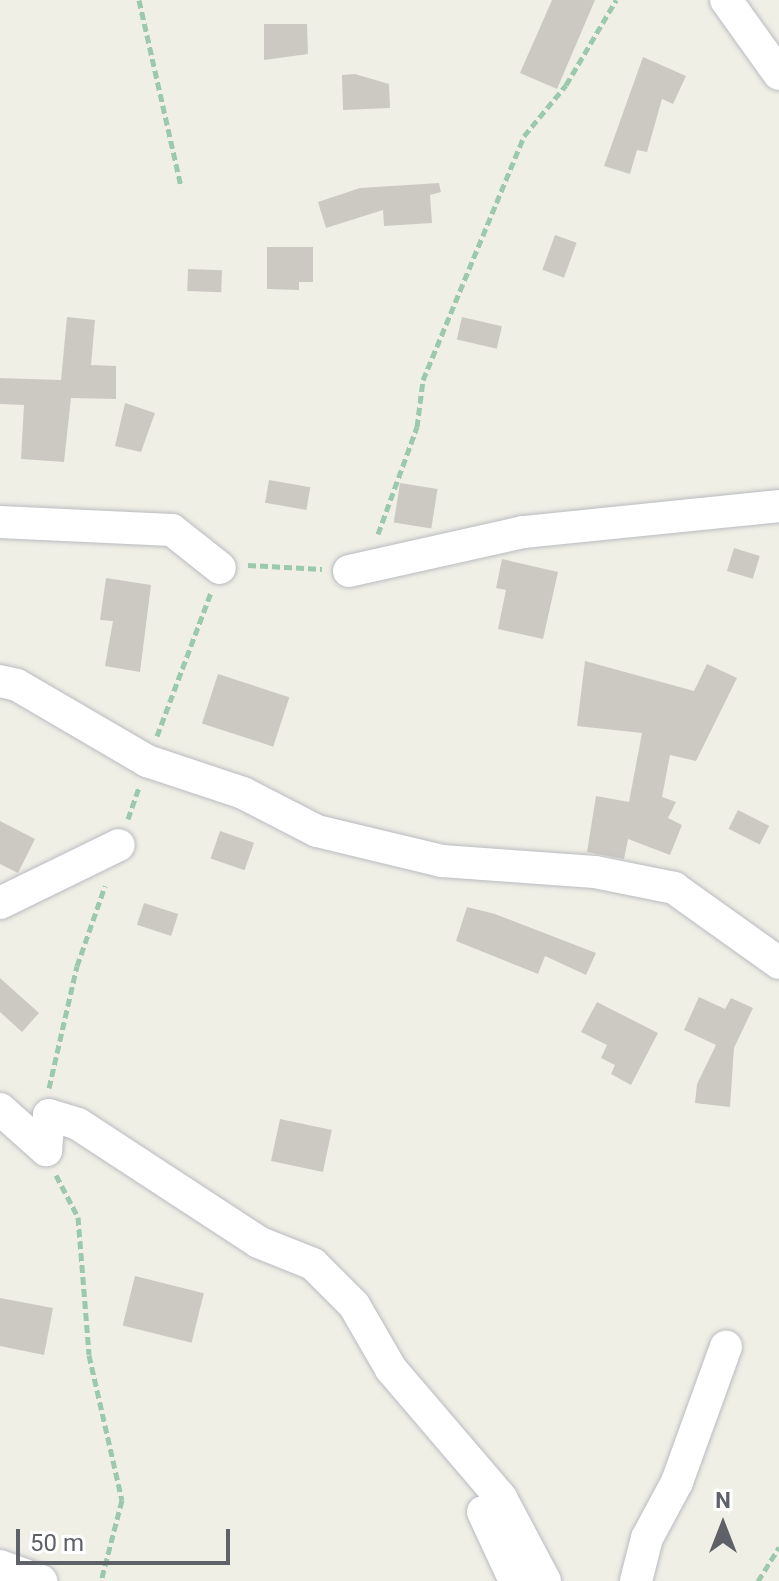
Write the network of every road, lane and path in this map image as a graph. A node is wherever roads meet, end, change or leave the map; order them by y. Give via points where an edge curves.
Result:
1 (139, 0) edge
2 (616, 0) edge
3 (726, 0) edge
4 (776, 64) edge
5 (181, 187) dead end
6 (779, 506) edge
7 (0, 522) edge
8 (220, 568) junction
9 (349, 571) junction
10 (0, 681) edge
11 (147, 761) junction
12 (119, 845) junction
13 (0, 903) edge
14 (779, 963) edge
15 (46, 1099) dead end
16 (0, 1109) edge
17 (46, 1150) junction
18 (726, 1347) dead end
19 (391, 1369) junction
20 (779, 1547) edge
21 (0, 1566) edge
22 (41, 1581) edge
23 (101, 1581) edge
24 (515, 1581) edge
25 (545, 1581) edge
26 (636, 1581) edge
27 (758, 1581) edge

1 - 5 path
2 - 9 path via 566,85 524,136 423,380 417,427 376,540
3 - 4 street
6 - 9 street via 524,532
7 - 8 street via 172,530
8 - 9 path via 263,564
8 - 11 path
10 - 11 street via 17,685
11 - 12 path
11 - 14 street via 243,793 317,831 366,838 400,852 595,872 674,888
12 - 13 street
12 - 15 path via 77,966
16 - 17 street
17 - 19 street via 49,1115 78,1124 258,1242 313,1264 354,1305
17 - 23 path via 78,1217 89,1355 122,1500
18 - 26 street via 677,1482 647,1538
19 - 24 street via 384,1379 422,1435 461,1475 499,1537
19 - 25 street via 501,1498
20 - 27 path
21 - 22 street

